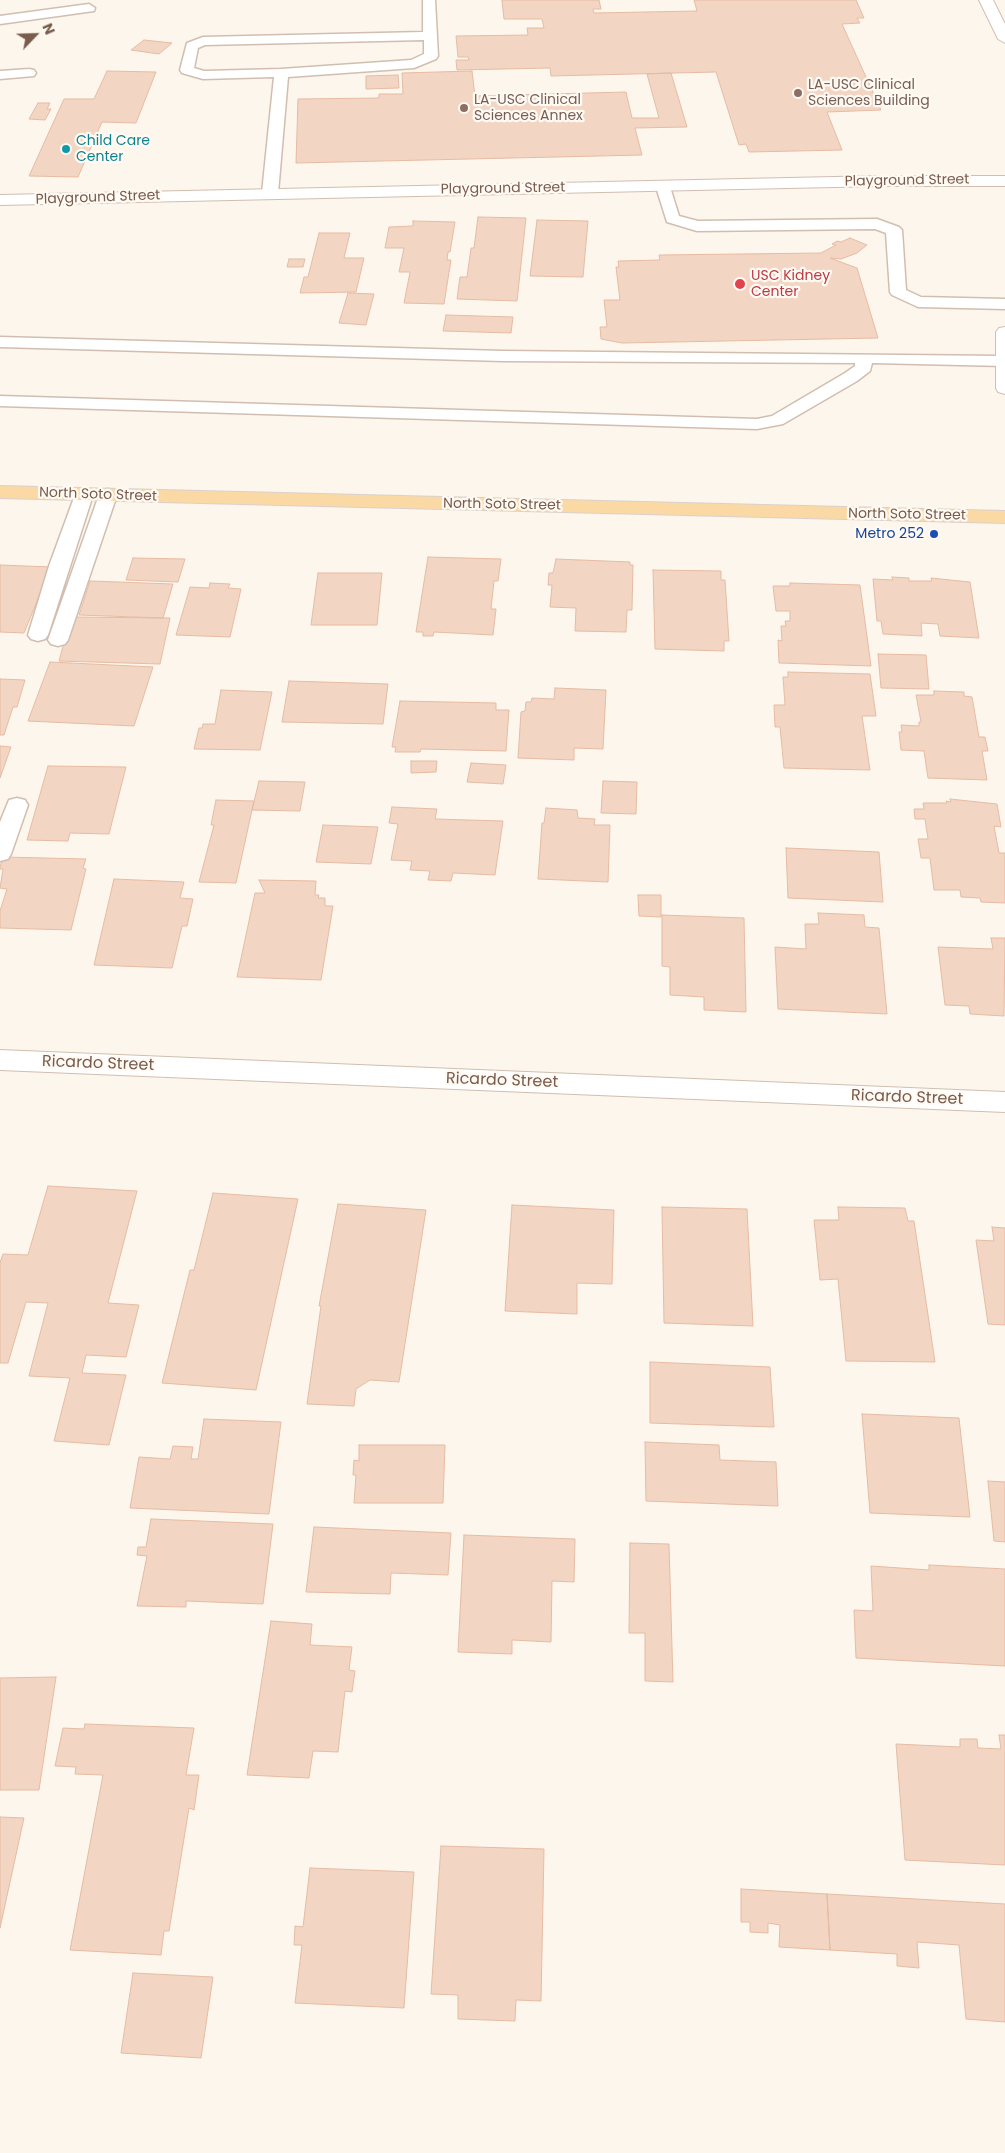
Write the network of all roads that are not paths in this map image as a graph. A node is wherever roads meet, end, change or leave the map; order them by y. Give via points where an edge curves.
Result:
1 (428, 0) edge
2 (986, 0) edge
3 (89, 8) dead end
4 (0, 20) edge
5 (430, 36) junction
6 (1005, 38) edge
7 (29, 72) dead end
8 (281, 72) junction
9 (0, 75) edge
10 (1005, 181) edge
11 (663, 187) junction
12 (270, 193) junction
13 (0, 200) edge
14 (1005, 304) edge
15 (1005, 332) edge
16 (0, 342) edge
17 (862, 358) junction
18 (1003, 361) junction
19 (1005, 388) edge
20 (0, 401) edge
21 (0, 492) edge
22 (84, 494) junction
23 (108, 495) junction
24 (1005, 517) edge
25 (38, 635) dead end
26 (58, 640) dead end
27 (17, 805) dead end
28 (0, 854) edge
29 (0, 1060) edge
30 (1005, 1102) edge

1 - 5 lane
2 - 6 street
3 - 4 lane
5 - 8 lane via 431,56 414,64
5 - 8 lane via 203,41 192,46 187,70 203,75
7 - 9 lane
8 - 12 lane
10 - 11 street, Playground Street
11 - 12 street, Playground Street
11 - 14 lane via 672,219 697,226 877,224 894,230 898,292 918,302
12 - 13 street, Playground Street
15 - 18 street
16 - 17 lane via 502,356
17 - 18 lane
17 - 20 lane via 864,368 852,377 777,420 758,424
18 - 19 street
21 - 22 main road, North Soto Street
22 - 23 main road, North Soto Street
22 - 25 lane
23 - 24 main road, North Soto Street
23 - 26 lane
27 - 28 lane
29 - 30 street, Ricardo Street

